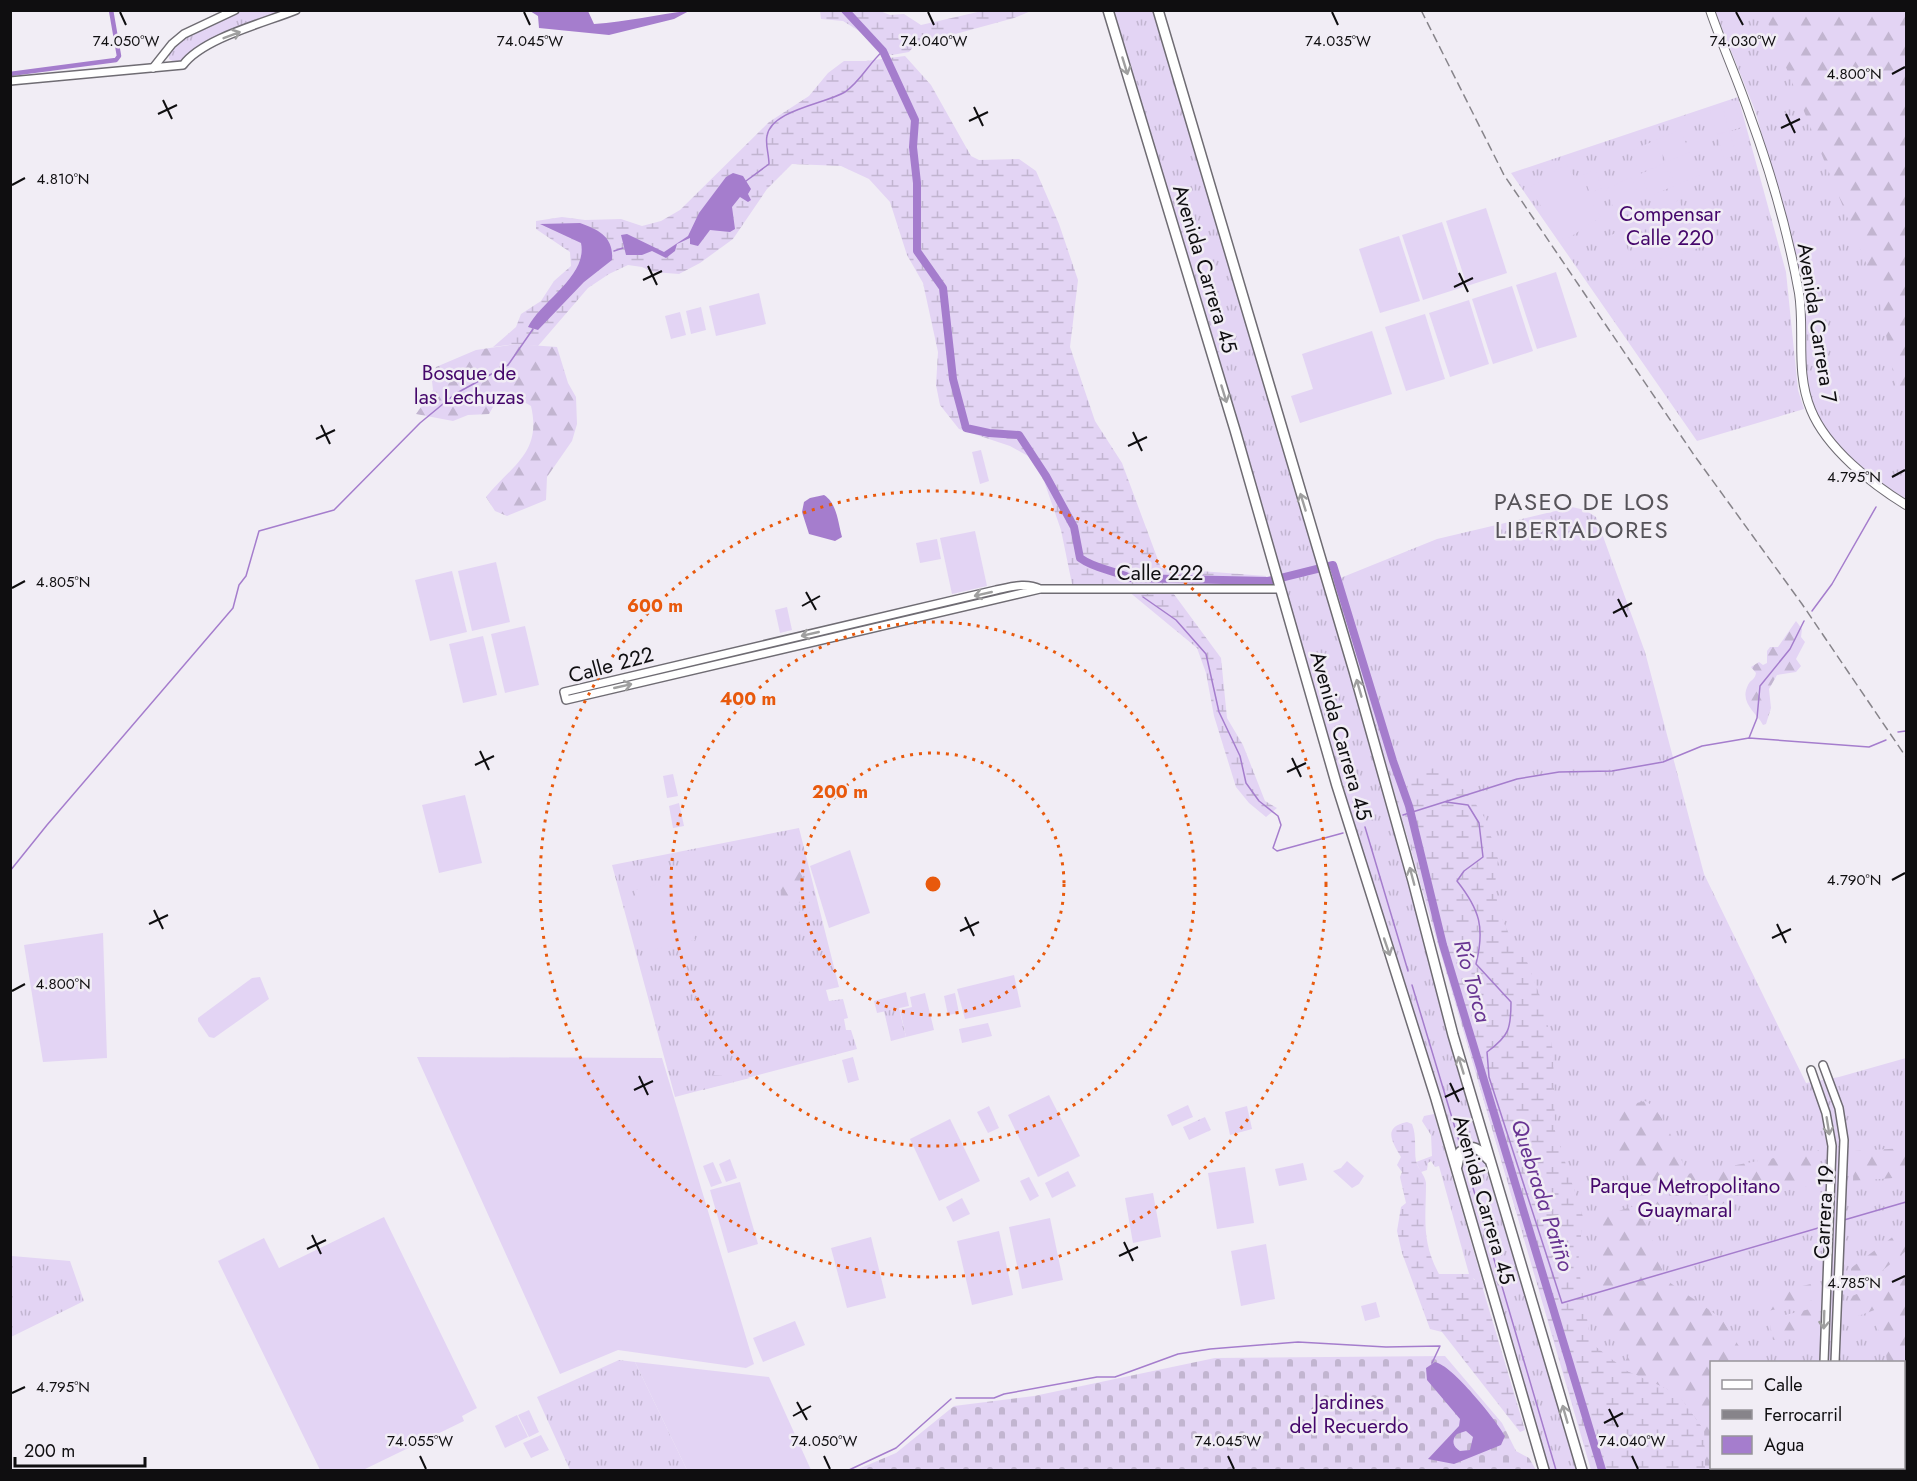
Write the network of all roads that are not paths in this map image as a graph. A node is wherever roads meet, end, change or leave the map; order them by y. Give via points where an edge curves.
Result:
1 (234, 10) edge
2 (296, 10) edge
3 (1108, 10) edge
4 (1158, 10) edge
5 (1710, 10) edge
6 (166, 51) junction
7 (179, 65) junction
8 (153, 68) junction
9 (10, 81) edge
10 (1906, 506) edge
11 (1280, 589) junction
12 (565, 696) dead end
13 (1823, 1065) dead end
14 (1811, 1070) dead end
15 (1490, 1161) junction
16 (1457, 1172) junction
17 (1824, 1361) edge
18 (1835, 1361) edge
19 (1544, 1470) edge
20 (1582, 1470) edge

1 - 6 street via 184,34
7 -> 2 street via 208,45
3 -> 11 highway, Avenida Carrera 45
15 -> 4 highway, Avenida Carrera 45 via 1354,671
5 - 10 main road, Avenida Carrera 7 via 1771,181 1799,293 1801,365 1810,409 1848,459
6 - 7 street via 167,61
6 - 8 street
7 - 8 street
8 - 9 street
11 - 12 street, Calle 222 via 1021,586
11 -> 16 highway, Avenida Carrera 45
13 - 18 street, Carrera 19 via 1839,1108 1844,1140
14 -> 17 street, Carrera 19 via 1826,1113 1832,1146
15 - 16 highway via 1476,1148 1465,1149 1458,1158
20 -> 15 highway, Avenida Carrera 45
16 - 19 highway, Avenida Carrera 45

